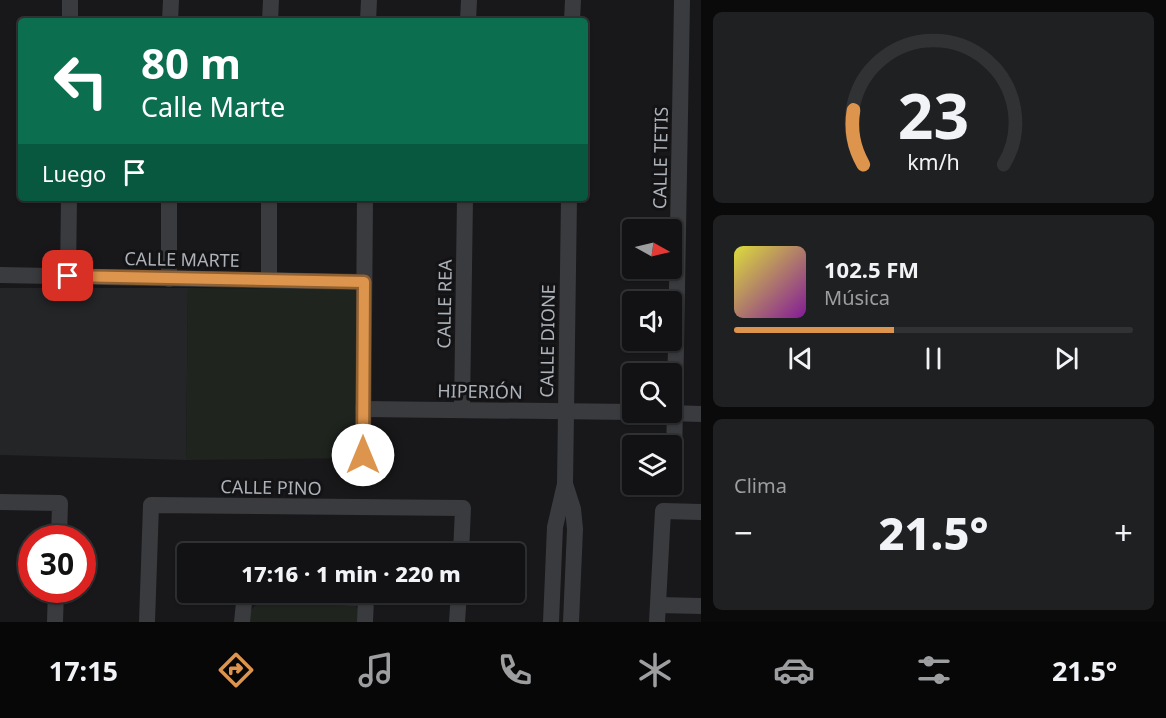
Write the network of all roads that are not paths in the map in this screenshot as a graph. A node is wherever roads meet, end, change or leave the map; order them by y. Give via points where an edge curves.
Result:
1 (70, 0) edge
2 (171, 0) edge
3 (271, 0) edge
4 (369, 0) edge
5 (469, 0) edge
6 (573, 0) edge
7 (682, 0) edge
8 (70, 18) edge
9 (170, 18) edge
10 (270, 18) edge
11 (368, 18) edge
12 (468, 18) edge
13 (572, 18) edge
14 (69, 201) edge
15 (169, 201) edge
16 (269, 201) edge
17 (365, 201) edge
18 (465, 201) edge
19 (569, 201) edge
20 (0, 275) edge
21 (68, 276) junction
22 (169, 279) junction
23 (269, 280) junction
24 (364, 282) junction
25 (676, 363) edge
26 (363, 409) junction
27 (462, 410) junction
28 (565, 411) junction
29 (622, 412) edge
30 (682, 413) edge
31 (701, 414) edge
32 (363, 455) dead end
33 (565, 484) junction
34 (0, 502) edge
35 (701, 512) edge
36 (59, 525) edge
37 (461, 543) edge
38 (56, 603) edge
39 (458, 603) edge
40 (701, 606) edge
41 (658, 614) edge
42 (55, 622) edge
43 (147, 622) edge
44 (242, 622) edge
45 (365, 622) edge
46 (457, 622) edge
47 (551, 622) edge
48 (571, 622) edge

1 - 8 street
2 - 9 street
3 - 10 street
4 - 11 street
5 - 12 street
6 - 13 street
7 - 25 street, CALLE TETIS
14 - 21 street
15 - 22 street
16 - 23 street
17 - 24 street
18 - 27 street, CALLE REA
19 - 28 street, CALLE DIONE
20 - 21 street, CALLE MARTE
21 - 22 street, CALLE MARTE
22 - 23 street, CALLE MARTE
23 - 24 street, CALLE MARTE
24 - 26 street
26 - 27 street, HIPERIÓN
26 - 32 street
27 - 28 street, HIPERIÓN
28 - 29 street, HIPERIÓN
28 - 33 street, CALLE DIONE
30 - 31 street
33 - 47 street, CALLE DIONE via 555,527
33 - 48 street, CALLE DIONE via 575,529
34 - 36 street via 60,503
35 - 41 street via 663,511
37 - 43 street, CALLE PINO via 463,508 151,505
38 - 42 street
39 - 46 street
40 - 41 street
44 - 45 street via 245,593 366,598

